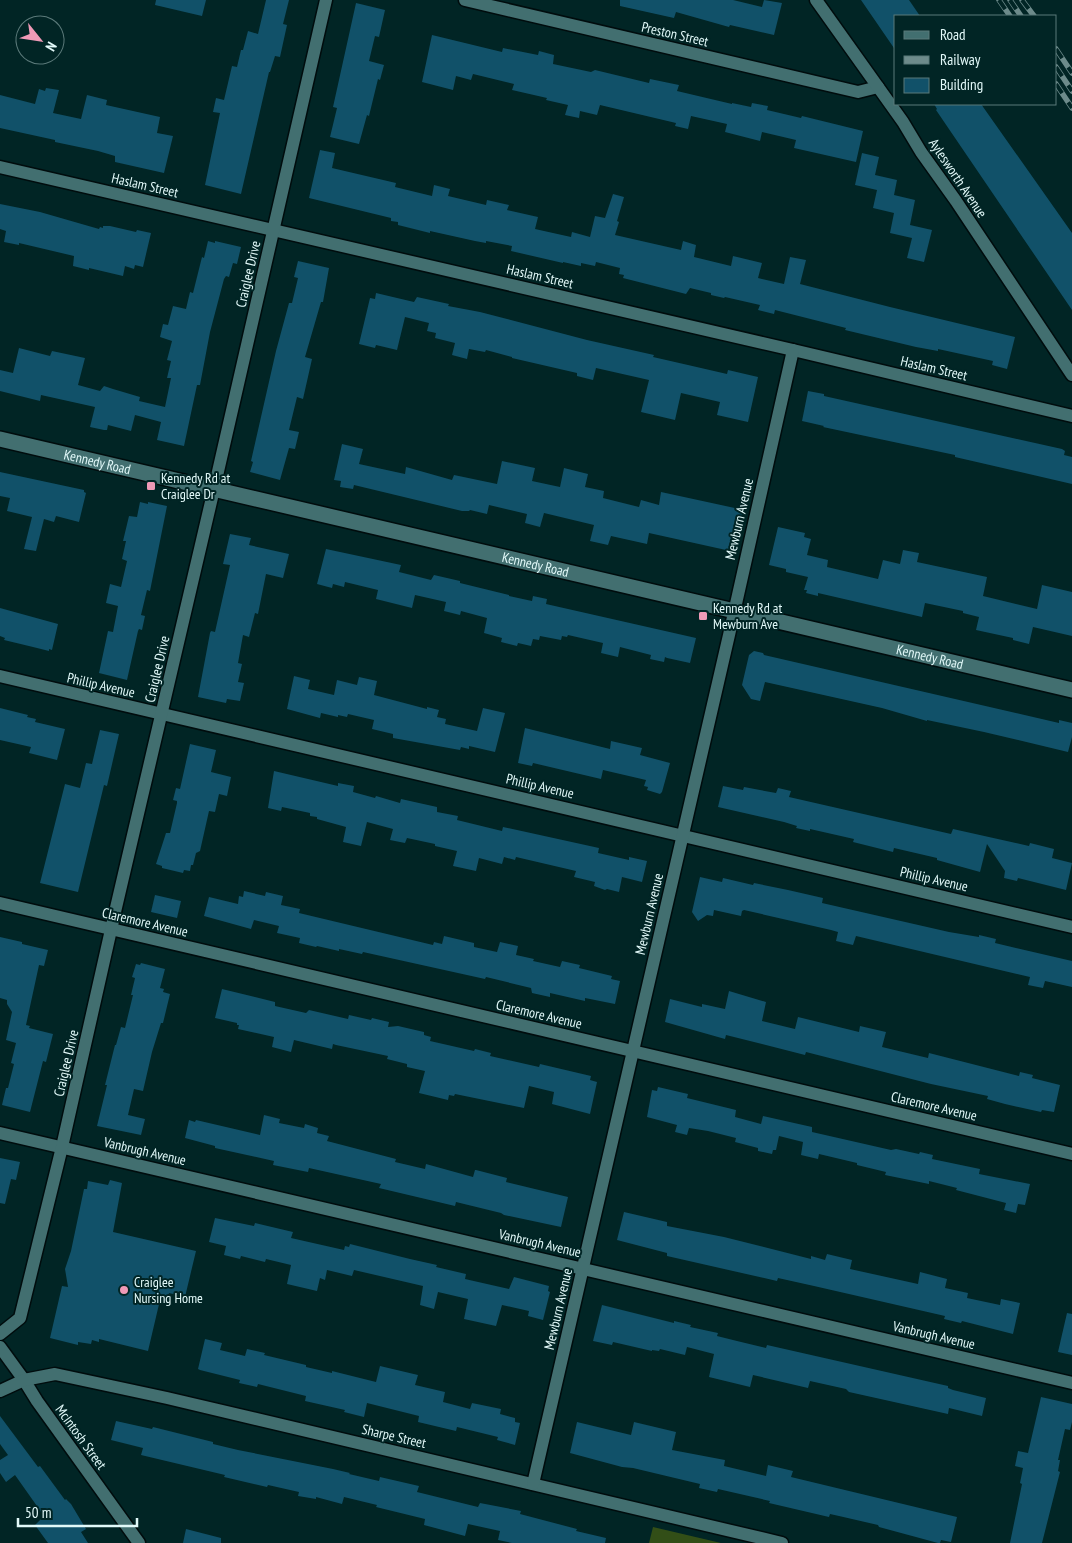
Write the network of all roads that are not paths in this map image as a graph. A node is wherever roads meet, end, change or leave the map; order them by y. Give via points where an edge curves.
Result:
1 (326, 0) edge
2 (465, 0) edge
3 (816, 0) edge
4 (878, 87) junction
5 (0, 167) edge
6 (273, 230) junction
7 (793, 350) junction
8 (1072, 375) edge
9 (1072, 416) edge
10 (0, 439) edge
11 (214, 489) junction
12 (735, 611) junction
13 (0, 676) edge
14 (1072, 690) edge
15 (162, 714) junction
16 (682, 835) junction
17 (0, 904) edge
18 (1072, 927) edge
19 (111, 929) junction
20 (632, 1052) junction
21 (0, 1133) edge
22 (62, 1147) junction
23 (1072, 1154) edge
24 (583, 1268) junction
25 (0, 1334) edge
26 (0, 1347) edge
27 (24, 1380) junction
28 (1072, 1383) edge
29 (0, 1391) edge
30 (533, 1484) junction
31 (139, 1543) edge
32 (782, 1543) edge

1 - 6 street, Craiglee Drive
2 - 4 street, Preston Street via 858,92
3 - 4 street, Aylesworth Avenue
4 - 8 street, Aylesworth Avenue
5 - 6 street, Haslam Street
6 - 7 street, Haslam Street
6 - 11 street, Craiglee Drive
7 - 9 street, Haslam Street
7 - 12 street, Mewburn Avenue
10 - 11 street, Kennedy Road
11 - 12 street, Kennedy Road
11 - 15 street, Craiglee Drive
12 - 14 street, Kennedy Road
12 - 16 street, Mewburn Avenue
13 - 15 street, Phillip Avenue
15 - 16 street, Phillip Avenue
15 - 19 street, Craiglee Drive
16 - 18 street, Phillip Avenue
16 - 20 street, Mewburn Avenue
17 - 19 street, Claremore Avenue
19 - 20 street, Claremore Avenue
19 - 22 street, Craiglee Drive
20 - 23 street, Claremore Avenue
20 - 24 street, Mewburn Avenue
21 - 22 street, Vanbrugh Avenue
22 - 24 street, Vanbrugh Avenue
22 - 25 street, Craiglee Drive via 20,1318
24 - 28 street, Vanbrugh Avenue
24 - 30 street, Mewburn Avenue
26 - 27 street, McIntosh Street
27 - 29 street, Sharpe Street
27 - 30 street, Sharpe Street via 56,1374
27 - 31 street, McIntosh Street
30 - 32 street, Sharpe Street

